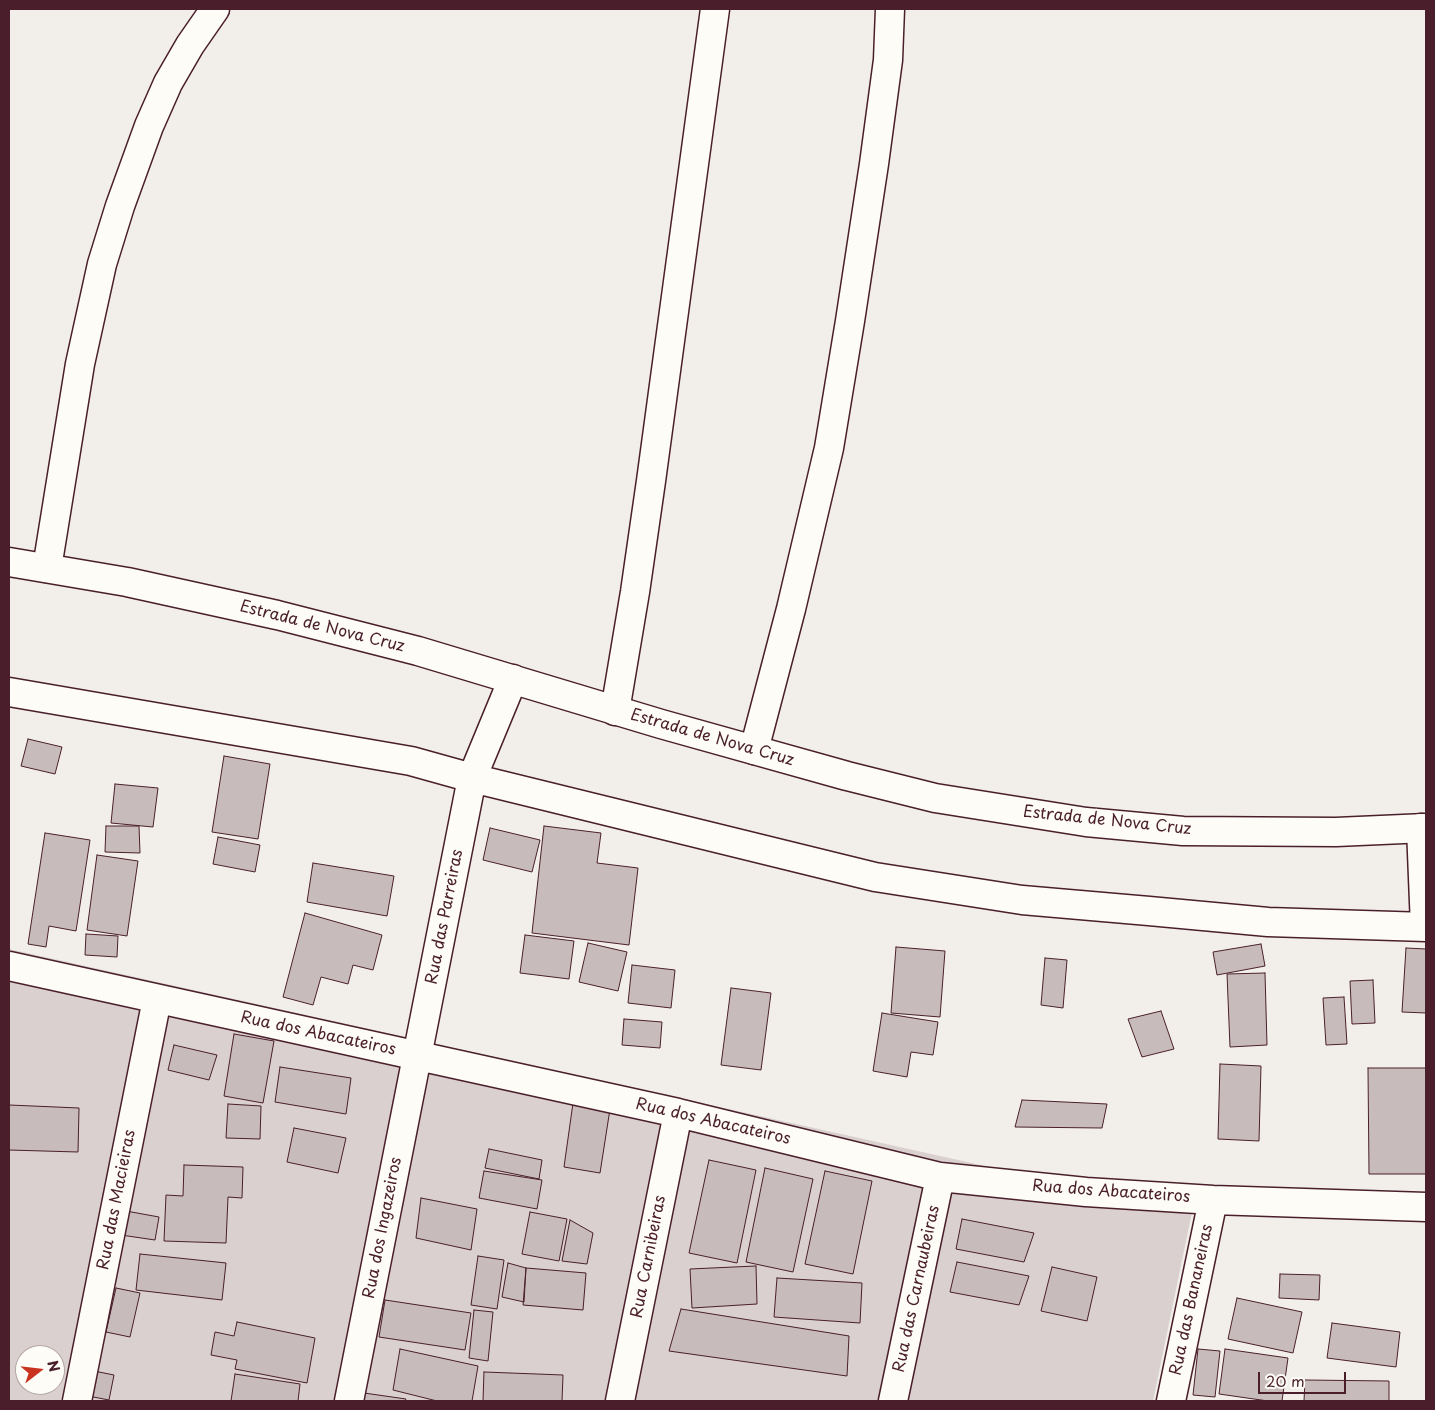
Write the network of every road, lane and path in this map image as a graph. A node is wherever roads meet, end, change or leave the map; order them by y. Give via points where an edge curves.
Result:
1 (215, 9) edge
2 (715, 9) edge
3 (890, 9) edge
4 (9, 562) edge
5 (47, 568) junction
6 (513, 679) junction
7 (9, 692) edge
8 (615, 710) junction
9 (754, 750) junction
10 (472, 778) junction
11 (1424, 828) edge
12 (1426, 927) edge
13 (9, 966) edge
14 (157, 999) junction
15 (417, 1056) junction
16 (678, 1113) junction
17 (940, 1177) junction
18 (1213, 1200) junction
19 (1426, 1207) edge
20 (77, 1401) edge
21 (350, 1401) edge
22 (620, 1401) edge
23 (893, 1401) edge
24 (1171, 1401) edge

1 - 5 street via 168,83 148,126 104,256 80,364
2 - 8 street via 650,490
3 - 9 street via 888,60 874,164 829,448
4 - 5 street, Estrada de Nova Cruz
5 - 6 street, Estrada de Nova Cruz via 277,615
6 - 8 street, Estrada de Nova Cruz
6 - 10 street, Rua das Parreiras
7 - 10 street via 411,762
8 - 9 street, Estrada de Nova Cruz
9 - 11 street, Estrada de Nova Cruz via 935,798 1086,822 1183,831 1336,832
10 - 12 street via 875,877 1022,900 1268,922
10 - 15 street, Rua das Parreiras
11 - 12 street
13 - 14 street, Rua dos Abacateiros
14 - 15 street, Rua dos Abacateiros
14 - 20 street, Rua das Macieiras
15 - 16 street, Rua dos Abacateiros
15 - 21 street, Rua dos Ingazeiros
16 - 17 street, Rua dos Abacateiros
16 - 22 street, Rua Carnibeiras
17 - 18 street, Rua dos Abacateiros via 1086,1192
17 - 23 street, Rua das Carnaubeiras
18 - 19 street, Rua dos Abacateiros
18 - 24 street, Rua das Bananeiras

